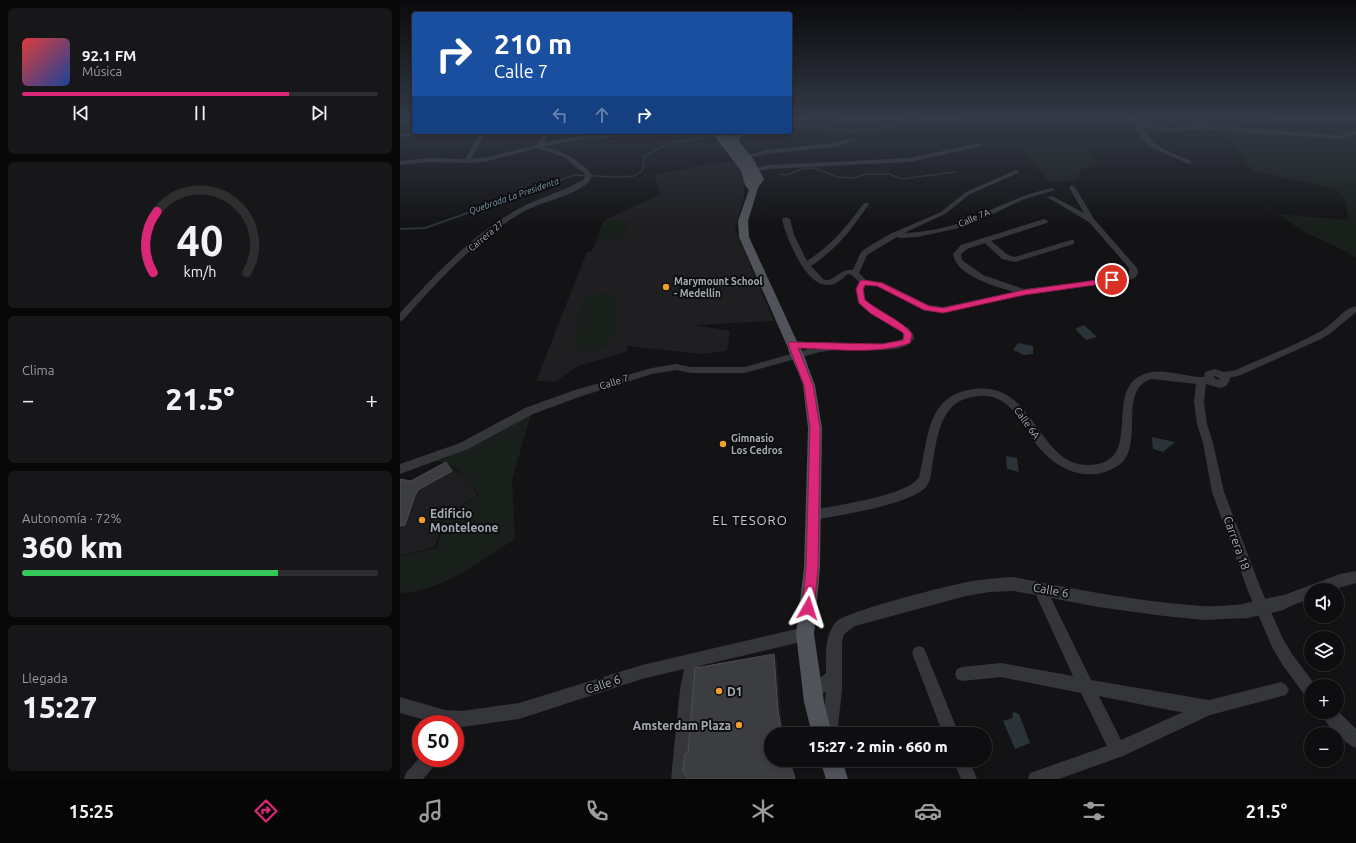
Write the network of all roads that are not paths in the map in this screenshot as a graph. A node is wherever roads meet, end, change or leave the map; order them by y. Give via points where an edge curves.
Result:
1 (471, 154) edge
2 (508, 154) edge
3 (564, 154) edge
4 (739, 154) edge
5 (752, 154) edge
6 (936, 154) edge
7 (1171, 154) edge
8 (742, 156) junction
9 (467, 161) junction
10 (1189, 162) dead end
11 (400, 163) edge
12 (769, 167) junction
13 (756, 168) junction
14 (745, 171) junction
15 (1016, 172) dead end
16 (1072, 187) dead end
17 (754, 191) junction
18 (866, 204) dead end
19 (786, 219) dead end
20 (1091, 220) junction
21 (1044, 221) dead end
22 (893, 236) junction
23 (986, 240) junction
24 (1071, 242) dead end
25 (807, 266) junction
26 (855, 273) junction
27 (863, 282) junction
28 (1024, 292) junction
29 (1356, 309) edge
30 (400, 318) edge
31 (793, 346) junction
32 (841, 346) junction
33 (1206, 381) junction
34 (400, 469) edge
35 (814, 515) junction
36 (1356, 578) edge
37 (1332, 583) edge
38 (1040, 588) junction
39 (1304, 594) edge
40 (805, 634) junction
41 (919, 653) dead end
42 (693, 661) junction
43 (835, 674) junction
44 (962, 674) dead end
45 (811, 682) junction
46 (1304, 682) edge
47 (1088, 687) junction
48 (1281, 690) dead end
49 (400, 705) edge
50 (1209, 708) junction
51 (435, 715) edge
52 (1334, 719) edge
53 (464, 722) edge
54 (820, 727) edge
55 (830, 727) edge
56 (948, 727) edge
57 (1356, 740) edge
58 (1117, 750) junction
59 (422, 767) edge
60 (833, 767) edge
61 (964, 767) edge
62 (412, 779) edge
63 (679, 779) edge
64 (837, 779) edge
65 (969, 779) edge
66 (1036, 779) edge

1 - 9 street
2 - 9 street
3 - 30 street, Carrera 27 via 589,176 582,184 522,209 500,224 449,266
4 - 17 main road, bridge via 754,178
5 - 8 street
6 - 12 street via 910,160
7 - 10 street
8 - 12 street
8 - 13 main road
8 - 14 main road
9 - 11 street via 430,160
12 - 13 street
13 - 14 street
13 - 17 main road via 760,179
14 - 17 main road via 749,185
15 - 22 street via 968,193 943,213
16 - 20 street
17 - 31 main road via 744,214 744,237
18 - 25 street via 840,239
19 - 25 street via 789,235
20 - 22 street, Calle 7A via 1051,194 1029,195 954,227 918,235
20 - 28 street via 1133,268 1132,276 1127,279
21 - 23 street
22 - 26 street via 864,254
23 - 24 street via 1004,257 1015,260
23 - 28 street via 959,250 956,256 958,260 964,267 981,277
25 - 26 street via 821,282 827,284 836,281 846,272
26 - 27 street
27 - 28 street via 879,284 933,310
27 - 32 street, Calle 7 via 860,289 861,301 905,330 908,339 904,344 882,347
29 - 33 street via 1349,310 1328,331 1238,372 1223,376 1211,373
31 - 32 street, Calle 7
31 - 35 main road, bridge via 809,385 815,428
32 - 34 street, Calle 7 via 820,349 745,370 669,367 572,395 529,411 464,446
33 - 35 street, Calle 6A via 1158,375 1135,383 1129,396 1123,450 1117,462 1093,471 1078,469 1053,455 1016,406 1002,396 991,392 965,392 952,398 933,429 925,475 922,483 915,489 879,501
33 - 46 street, Carrera 18 via 1199,402 1218,492 1277,642
35 - 40 main road via 812,568
36 - 37 street
38 - 39 street, Calle 6, bridge via 1098,600 1204,613 1245,611 1281,603
38 - 43 street, Calle 6 via 1013,584 990,585 897,606 847,622 836,635
38 - 47 street
40 - 42 street, Calle 6
40 - 45 main road
41 - 56 street
42 - 53 street, Calle 6 via 642,672 519,711
42 - 63 street
43 - 45 street via 826,685 820,686
43 - 55 street, Calle 6
44 - 47 street via 1001,670
45 - 54 main road
47 - 50 street
47 - 58 street
48 - 50 street
49 - 51 street, Calle 6
50 - 58 street
52 - 57 street
58 - 66 street
59 - 62 street
60 - 64 main road
61 - 65 street

